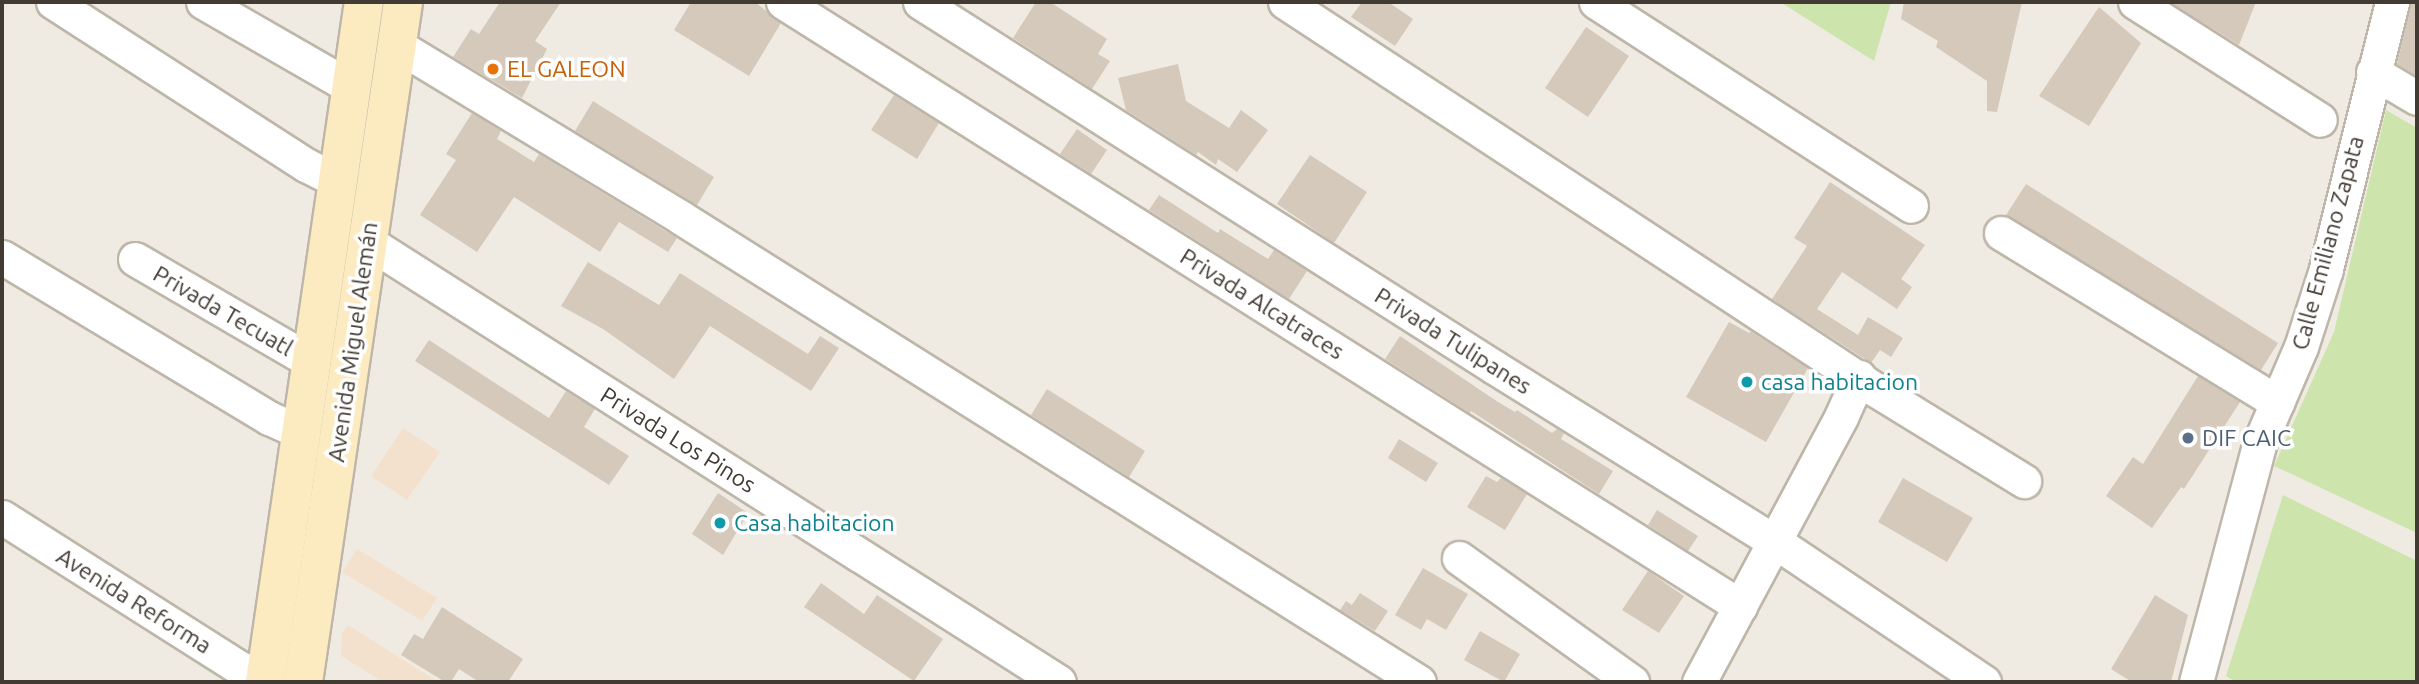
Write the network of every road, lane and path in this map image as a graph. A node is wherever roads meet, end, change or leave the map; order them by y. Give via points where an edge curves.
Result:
1 (54, 2) edge
2 (203, 2) edge
3 (364, 2) edge
4 (403, 2) edge
5 (783, 2) edge
6 (920, 2) edge
7 (1284, 2) edge
8 (1596, 2) edge
9 (2135, 2) edge
10 (2392, 2) edge
11 (398, 46) junction
12 (2373, 72) junction
13 (351, 87) junction
14 (2417, 98) edge
15 (2320, 120) dead end
16 (337, 181) junction
17 (1911, 206) dead end
18 (2001, 233) dead end
19 (368, 242) junction
20 (2, 257) edge
21 (135, 259) dead end
22 (312, 362) junction
23 (1859, 377) junction
24 (2277, 402) junction
25 (302, 433) junction
26 (2024, 481) dead end
27 (2, 517) edge
28 (1774, 541) junction
29 (1459, 558) dead end
30 (1740, 606) junction
31 (266, 682) edge
32 (303, 682) edge
33 (1059, 682) edge
34 (1419, 682) edge
35 (1632, 682) edge
36 (1699, 682) edge
37 (1984, 682) edge
38 (2196, 682) edge

1 - 16 street
2 - 13 street
3 - 13 main road, Avenida Miguel Alemán
4 - 11 main road, Avenida Miguel Alemán
5 - 30 street, Privada Alcatraces
6 - 28 street, Privada Tulipanes
7 - 23 street
8 - 17 street
9 - 15 street
10 - 12 street, Calle Emiliano Zapata
11 - 19 main road, Avenida Miguel Alemán
11 - 34 street via 680,217
12 - 14 street
12 - 24 street, Calle Emiliano Zapata via 2326,269 2301,347
13 - 16 main road, Avenida Miguel Alemán
16 - 22 main road, Avenida Miguel Alemán
18 - 24 street
19 - 32 main road, Avenida Miguel Alemán
19 - 33 street, Privada Los Pinos
20 - 25 street via 269,418
21 - 22 street, Privada Tecuatl
22 - 25 main road, Avenida Miguel Alemán
23 - 26 street
23 - 28 street
24 - 38 street, Calle Emiliano Zapata via 2260,442
25 - 31 main road, Avenida Miguel Alemán
27 - 31 street, Avenida Reforma
28 - 30 street
28 - 37 street, Privada Tulipanes
29 - 35 street
30 - 36 street

